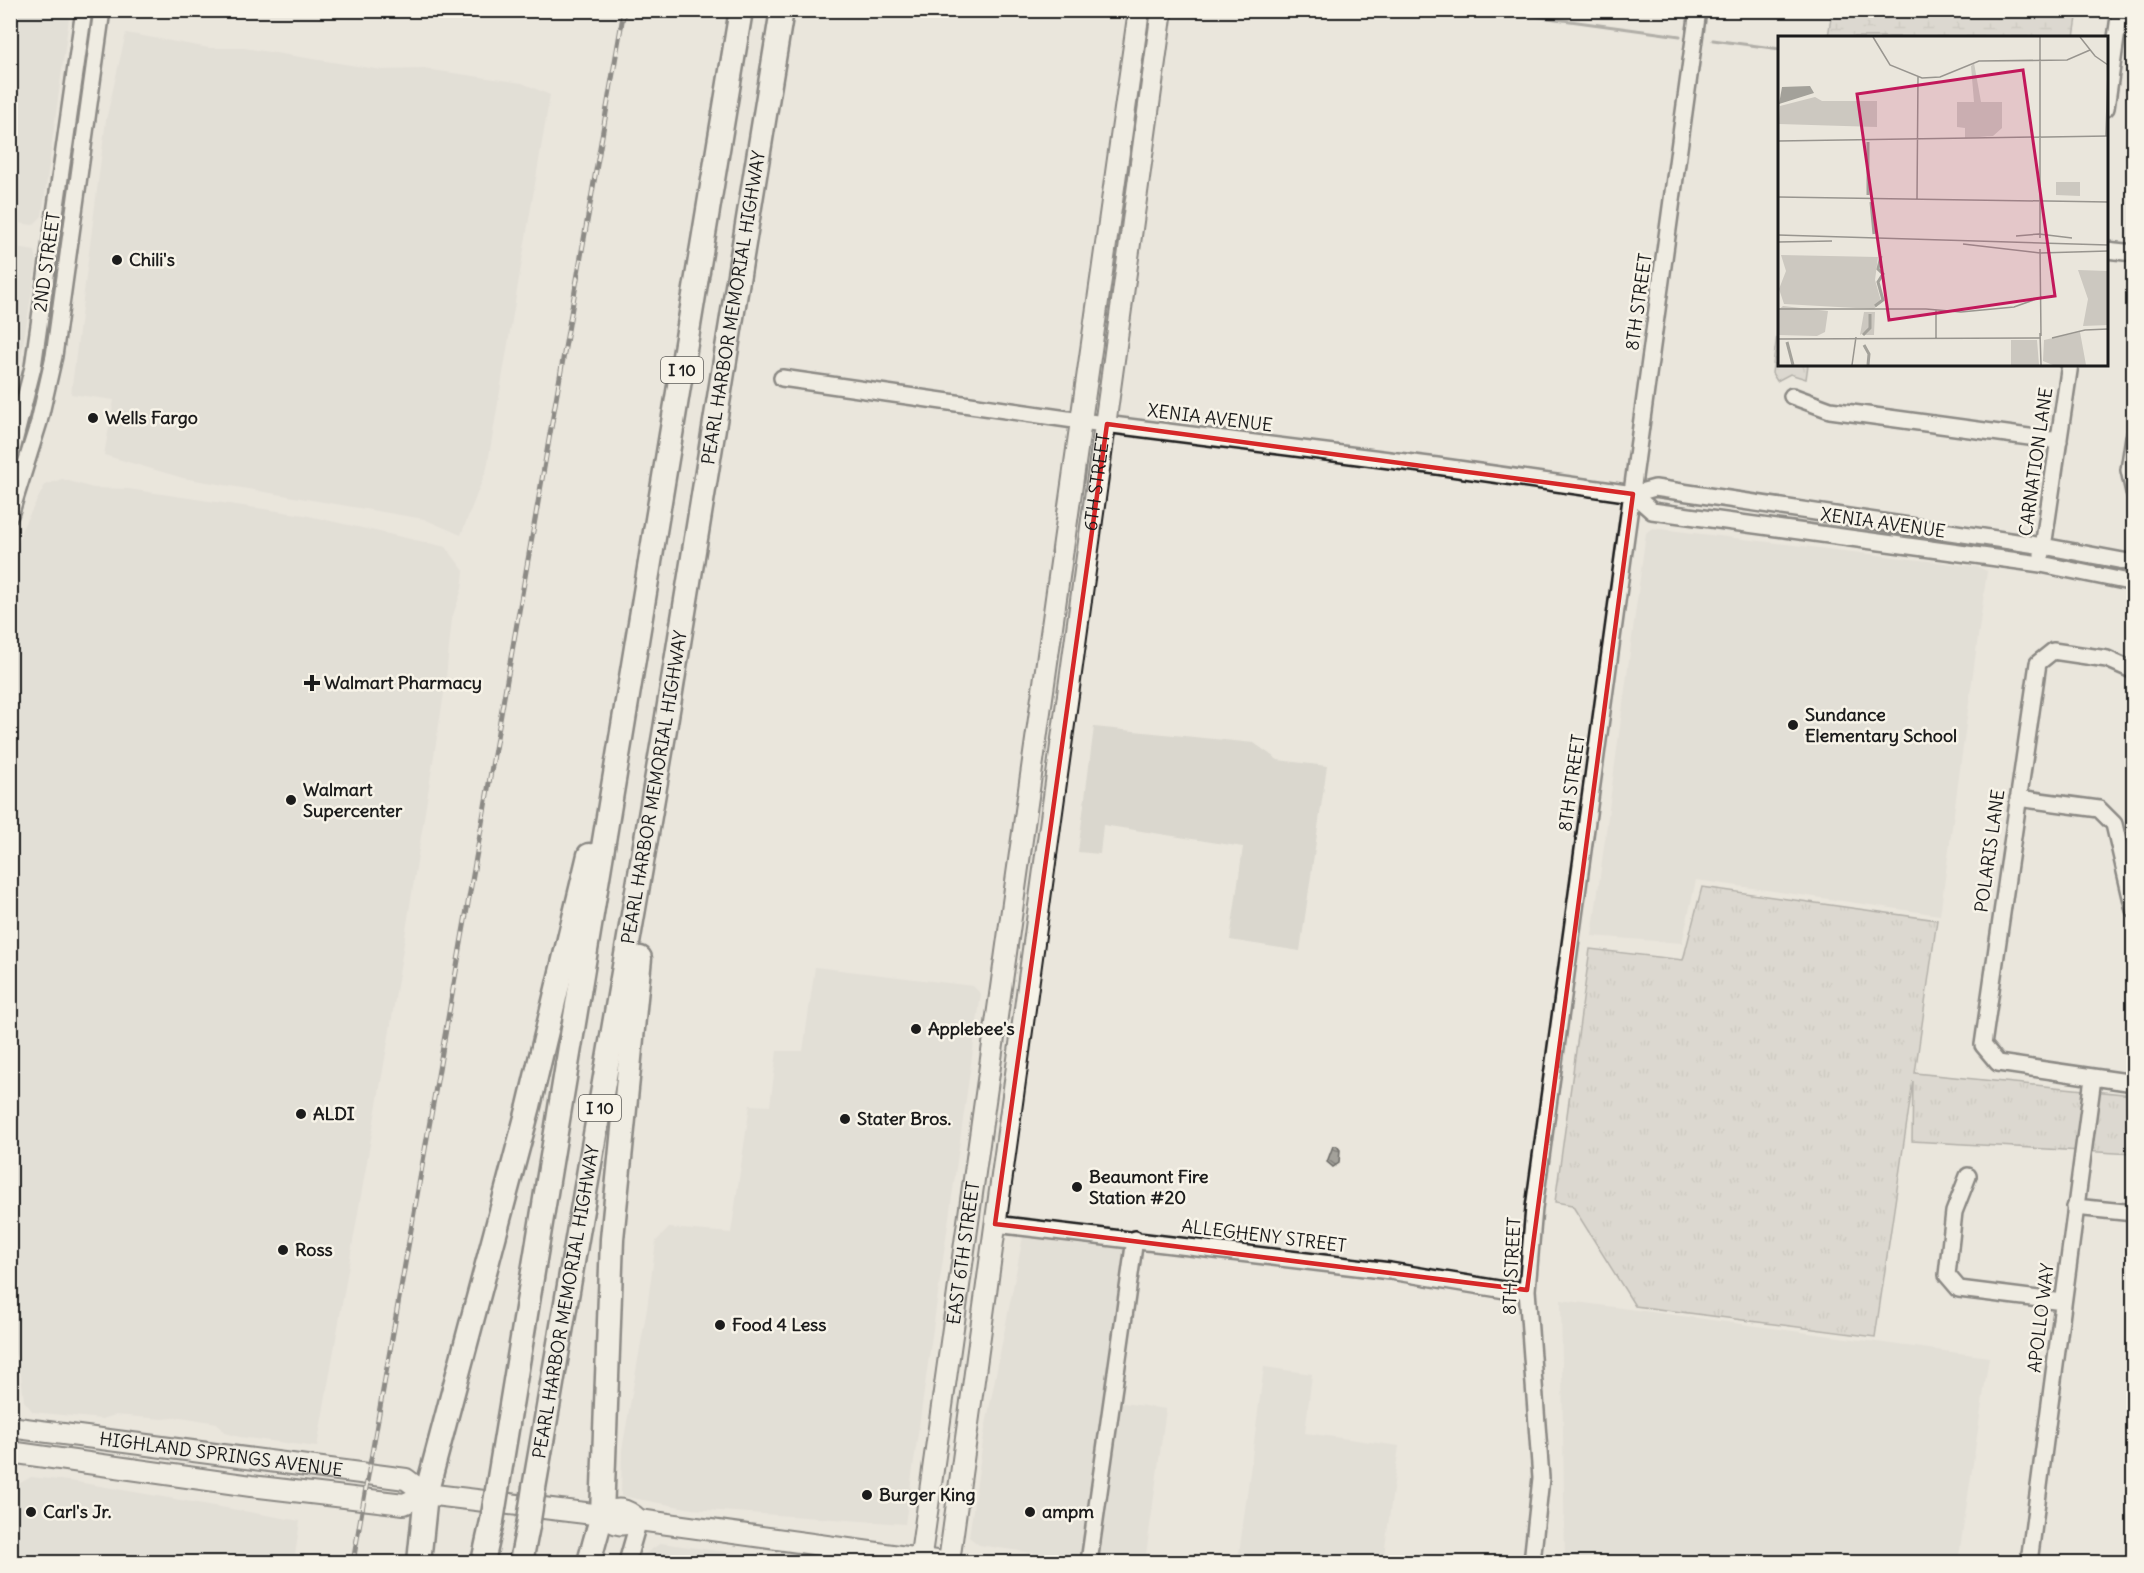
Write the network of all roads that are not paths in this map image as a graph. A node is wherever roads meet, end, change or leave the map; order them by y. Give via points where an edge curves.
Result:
1 (84, 10) edge
2 (102, 10) edge
3 (741, 10) edge
4 (782, 10) edge
5 (1139, 10) edge
6 (1162, 10) edge
7 (1698, 10) edge
8 (2120, 10) edge
9 (2108, 94) edge
10 (2108, 250) edge
11 (2133, 253) edge
12 (2070, 366) edge
13 (782, 378) dead end
14 (1792, 396) dead end
15 (1081, 422) junction
16 (1107, 424) junction
17 (2133, 436) edge
18 (2059, 441) junction
19 (12, 451) edge
20 (30, 454) junction
21 (2133, 492) edge
22 (1633, 494) junction
23 (10, 515) edge
24 (2043, 546) junction
25 (2133, 563) edge
26 (2041, 564) junction
27 (2133, 583) edge
28 (2133, 671) edge
29 (624, 729) junction
30 (665, 729) junction
31 (2018, 798) junction
32 (2133, 910) edge
33 (1008, 947) joint
34 (1032, 953) joint
35 (2093, 1078) junction
36 (2133, 1083) edge
37 (1968, 1176) dead end
38 (2076, 1208) junction
39 (2133, 1214) edge
40 (995, 1224) junction
41 (1135, 1239) junction
42 (1527, 1290) junction
43 (2063, 1302) junction
44 (949, 1373) junction
45 (10, 1427) edge
46 (965, 1446) junction
47 (10, 1452) edge
48 (426, 1494) junction
49 (602, 1515) junction
50 (639, 1520) junction
51 (921, 1561) edge
52 (420, 1563) edge
53 (483, 1563) edge
54 (521, 1563) edge
55 (589, 1563) edge
56 (627, 1563) edge
57 (943, 1563) edge
58 (949, 1563) edge
59 (1089, 1563) edge
60 (1532, 1563) edge
61 (2030, 1563) edge

1 - 19 street, 2ND STREET via 33,367
2 - 20 street, 2ND STREET via 54,356
3 - 29 highway, PEARL HARBOR MEMORIAL HIGHWAY / I 10
4 - 30 highway, PEARL HARBOR MEMORIAL HIGHWAY / I 10
5 - 15 main road, 6TH STREET
6 - 16 main road, 6TH STREET
7 - 22 street, 8TH STREET
8 - 9 street
10 - 11 street
12 - 18 street, CARNATION LANE
13 - 15 street, XENIA AVENUE
14 - 18 street via 1830,410
15 - 16 street, XENIA AVENUE
15 - 33 main road, 6TH STREET
16 - 22 street, XENIA AVENUE
16 - 34 main road, 6TH STREET
17 - 21 street via 2129,470
18 - 24 street, CARNATION LANE
19 - 20 street
20 - 23 street, 2ND STREET
22 - 24 street, XENIA AVENUE via 1654,488
22 - 26 street, XENIA AVENUE via 1652,511
22 - 42 street, 8TH STREET via 1534,1208
24 - 25 street, XENIA AVENUE
24 - 26 street, CARNATION LANE
26 - 27 street, XENIA AVENUE
28 - 31 street, POLARIS LANE via 2107,659 2053,651 2038,663
29 - 48 highway
29 - 53 highway, PEARL HARBOR MEMORIAL HIGHWAY / I 10, bridge
30 - 49 highway via 616,1185
30 - 54 highway, PEARL HARBOR MEMORIAL HIGHWAY / I 10, bridge
31 - 32 street via 2100,809 2114,824
31 - 35 street, POLARIS LANE via 1983,1045 1998,1064
33 - 44 main road, EAST 6TH STREET
34 - 40 main road, EAST 6TH STREET
35 - 36 street
35 - 38 street, APOLLO WAY
37 - 43 street via 1954,1212 1947,1275 1959,1289
38 - 39 street
38 - 43 street, APOLLO WAY
40 - 41 street, ALLEGHENY STREET
40 - 46 main road, EAST 6TH STREET
41 - 42 street, ALLEGHENY STREET
41 - 59 street
42 - 60 street, 8TH STREET via 1541,1478
43 - 61 street, APOLLO WAY
44 - 46 main road via 963,1378 956,1428
44 - 51 main road, EAST 6TH STREET
45 - 48 main road, HIGHLAND SPRINGS AVENUE via 406,1479
46 - 58 main road, EAST 6TH STREET
47 - 48 main road, HIGHLAND SPRINGS AVENUE via 404,1504
48 - 49 main road, HIGHLAND SPRINGS AVENUE
48 - 52 highway
49 - 50 main road, HIGHLAND SPRINGS AVENUE via 611,1523 627,1525
49 - 55 highway
50 - 51 main road, HIGHLAND SPRINGS AVENUE
50 - 56 street
51 - 57 main road, HIGHLAND SPRINGS AVENUE

